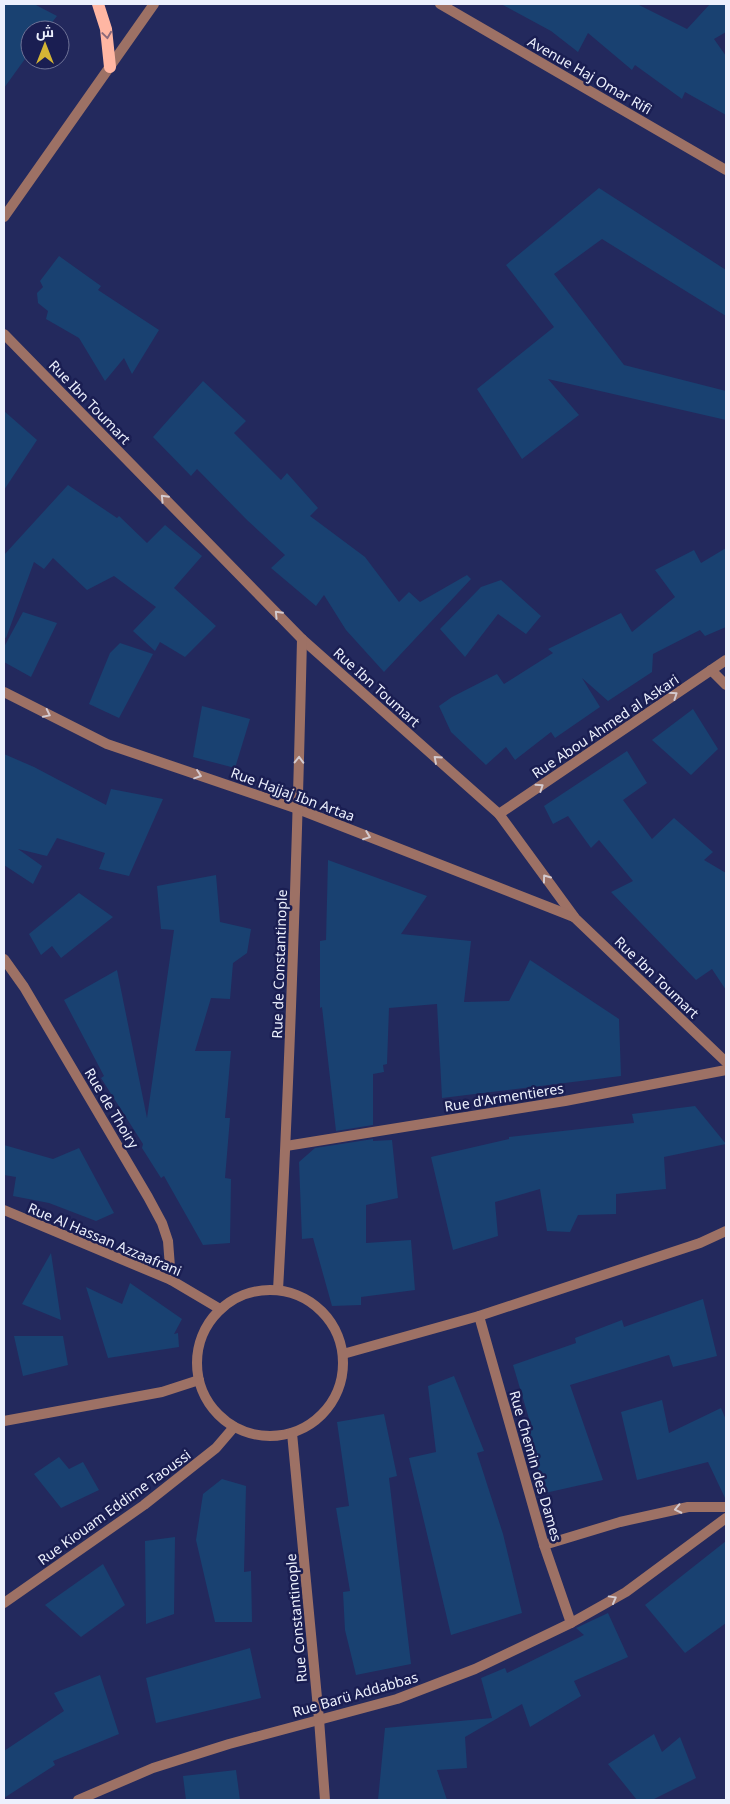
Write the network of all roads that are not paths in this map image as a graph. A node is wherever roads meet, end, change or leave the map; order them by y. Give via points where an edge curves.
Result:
1 (98, 4) edge
2 (154, 4) edge
3 (440, 4) edge
4 (110, 68) junction
5 (726, 170) edge
6 (4, 217) edge
7 (4, 334) edge
8 (302, 638) junction
9 (726, 660) edge
10 (711, 670) junction
11 (726, 685) edge
12 (4, 692) edge
13 (298, 809) junction
14 (500, 814) junction
15 (575, 918) junction
16 (4, 959) edge
17 (726, 1062) edge
18 (726, 1070) edge
19 (286, 1146) junction
20 (4, 1210) edge
21 (726, 1231) edge
22 (171, 1280) junction
23 (278, 1290) junction
24 (220, 1309) junction
25 (479, 1316) junction
26 (343, 1354) junction
27 (199, 1380) junction
28 (4, 1421) edge
29 (234, 1427) junction
30 (292, 1433) junction
31 (726, 1507) edge
32 (726, 1518) edge
33 (544, 1545) junction
34 (4, 1603) edge
35 (571, 1623) junction
36 (319, 1718) junction
37 (78, 1800) edge
38 (325, 1800) edge

1 -> 4 main road via 106,29
2 - 4 street
3 - 5 street, Avenue Haj Omar Rifi
4 - 6 street
8 -> 7 street, Rue Ibn Toumart
13 -> 8 street, Rue de Constantinople
14 -> 8 street, Rue Ibn Toumart
9 - 10 street, Rue Abou Ahmed al Askari
10 - 11 street
14 -> 10 street, Rue Abou Ahmed al Askari
12 -> 13 street, Rue Hajjaj Ibn Artaa via 107,744
13 -> 15 street, Rue Hajjaj Ibn Artaa
13 - 19 street, Rue de Constantinople
15 -> 14 street, Rue Ibn Toumart
15 - 17 street, Rue Ibn Toumart
16 - 22 street, Rue de Thoiry via 24,987 162,1223 168,1241
18 - 19 street, Rue d'Armentieres via 565,1101
19 - 23 street, Rue de Constantinople
20 - 22 street, Rue Al Hassan Azzaafrani
21 - 25 street via 700,1243
22 - 24 street, Rue Al Hassan Azzaafrani
23 - 24 street via 247,1293
23 - 26 street via 302,1297 322,1311 336,1331
24 - 27 street via 200,1342
25 - 26 street
25 - 33 street, Rue Chemin des Dames
26 - 30 street via 341,1381 330,1405 311,1424
27 - 28 street via 162,1392
27 - 29 street via 212,1407
29 - 30 street via 260,1436
29 - 34 street, Rue Kiouam Eddime Taoussi via 216,1448 144,1505
30 - 36 street, Rue Constantinople
31 -> 33 street via 688,1507 620,1522
35 -> 32 street, Rue Barü Addabbas via 626,1592
33 - 35 street, Rue Chemin des Dames
35 - 36 street, Rue Barü Addabbas via 475,1669 397,1699
36 - 37 street, Rue Barü Addabbas via 154,1768
36 - 38 street, Rue Constantinople

